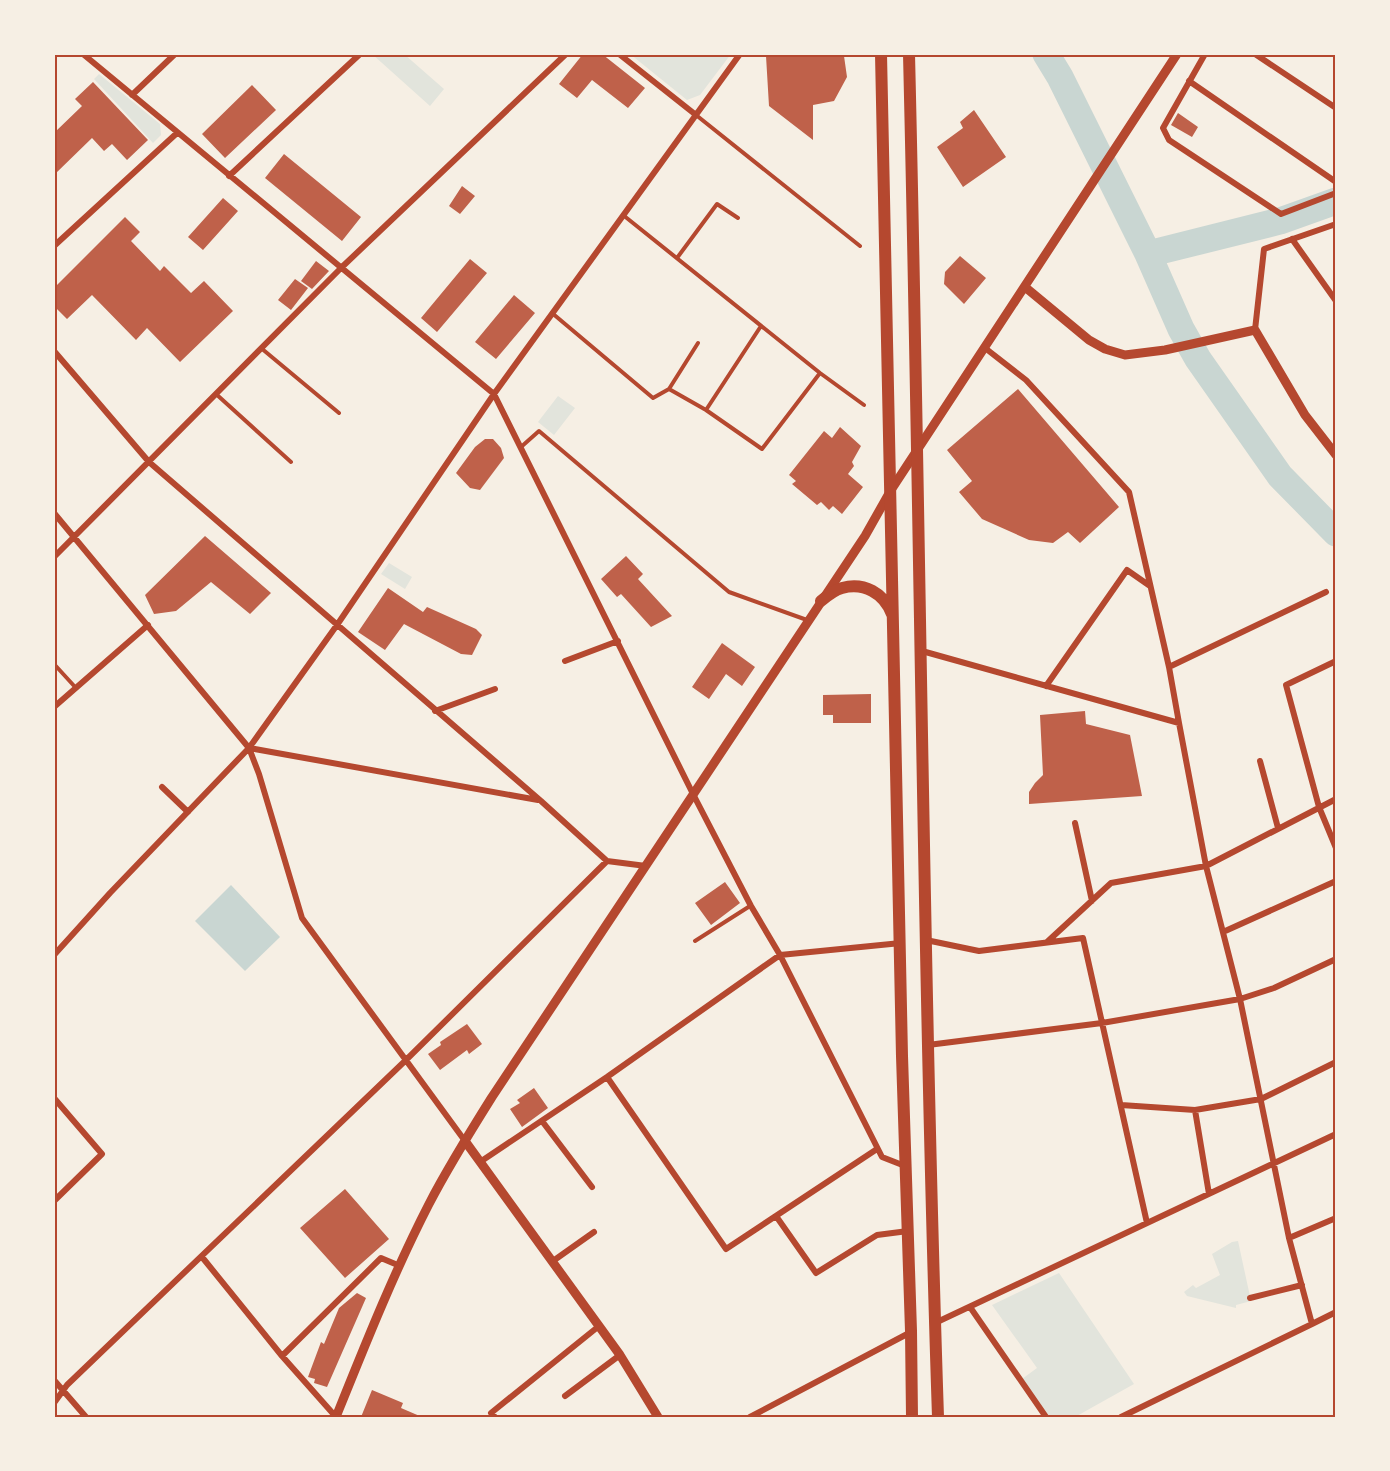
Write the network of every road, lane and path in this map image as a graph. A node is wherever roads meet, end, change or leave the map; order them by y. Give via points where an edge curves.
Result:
1 (83, 54) edge
2 (175, 54) edge
3 (360, 54) edge
4 (566, 54) edge
5 (619, 54) edge
6 (740, 54) edge
7 (881, 54) edge
8 (909, 54) edge
9 (1177, 54) edge
10 (1205, 54) edge
11 (1255, 54) edge
12 (1190, 81) junction
13 (132, 95) junction
14 (1336, 108) edge
15 (696, 115) junction
16 (177, 133) junction
17 (230, 176) junction
18 (1336, 182) edge
19 (1336, 193) edge
20 (623, 215) junction
21 (738, 218) dead end
22 (1336, 224) edge
23 (1292, 239) junction
24 (54, 246) edge
25 (860, 246) dead end
26 (677, 258) junction
27 (342, 267) junction
28 (1025, 287) junction
29 (1336, 301) edge
30 (552, 313) junction
31 (761, 326) junction
32 (1255, 330) junction
33 (698, 343) dead end
34 (261, 348) junction
35 (985, 348) junction
36 (54, 351) edge
37 (820, 372) junction
38 (669, 389) junction
39 (216, 394) junction
40 (494, 394) junction
41 (864, 405) dead end
42 (706, 410) junction
43 (339, 413) dead end
44 (521, 447) junction
45 (917, 451) junction
46 (1336, 455) edge
47 (149, 462) junction
48 (291, 462) dead end
49 (891, 490) junction
50 (54, 513) edge
51 (74, 538) junction
52 (54, 557) edge
53 (1150, 586) junction
54 (1326, 592) dead end
55 (821, 600) junction
56 (893, 618) junction
57 (808, 621) junction
58 (148, 625) junction
59 (337, 625) junction
60 (618, 641) junction
61 (922, 651) junction
62 (565, 661) dead end
63 (1336, 661) edge
64 (54, 664) edge
65 (1168, 667) junction
66 (1046, 686) junction
67 (76, 688) junction
68 (495, 689) dead end
69 (54, 707) edge
70 (435, 711) junction
71 (1179, 723) junction
72 (249, 748) junction
73 (1260, 760) dead end
74 (162, 787) dead end
75 (693, 794) junction
76 (1336, 799) edge
77 (541, 801) junction
78 (1319, 807) junction
79 (188, 812) junction
80 (1075, 823) dead end
81 (1278, 828) junction
82 (1336, 848) edge
83 (608, 861) junction
84 (646, 866) junction
85 (1206, 866) junction
86 (1336, 881) edge
87 (1092, 901) junction
88 (751, 906) junction
89 (1223, 932) junction
90 (926, 940) junction
91 (695, 941) dead end
92 (1047, 942) junction
93 (901, 943) junction
94 (54, 955) edge
95 (780, 955) junction
96 (1336, 959) edge
97 (1240, 999) junction
98 (1102, 1023) junction
99 (928, 1045) junction
100 (406, 1060) junction
101 (1336, 1062) edge
102 (607, 1077) junction
103 (54, 1098) edge
104 (1261, 1099) junction
105 (1121, 1105) junction
106 (1195, 1110) junction
107 (542, 1121) junction
108 (1336, 1134) edge
109 (465, 1141) junction
110 (877, 1149) junction
111 (480, 1162) junction
112 (1275, 1164) junction
113 (905, 1166) junction
114 (592, 1187) dead end
115 (1209, 1194) junction
116 (54, 1201) edge
117 (776, 1216) junction
118 (1336, 1218) edge
119 (1147, 1223) junction
120 (908, 1231) junction
121 (594, 1232) dead end
122 (1289, 1238) junction
123 (202, 1257) junction
124 (553, 1262) junction
125 (400, 1266) junction
126 (1302, 1285) junction
127 (1250, 1298) dead end
128 (970, 1307) junction
129 (1336, 1312) edge
130 (935, 1323) junction
131 (1312, 1324) junction
132 (599, 1326) junction
133 (911, 1331) junction
134 (620, 1355) junction
135 (282, 1356) junction
136 (54, 1380) edge
137 (63, 1390) junction
138 (565, 1396) dead end
139 (54, 1403) edge
140 (86, 1417) edge
141 (336, 1417) edge
142 (495, 1417) edge
143 (658, 1417) edge
144 (750, 1417) edge
145 (912, 1417) edge
146 (938, 1417) edge
147 (1046, 1417) edge
148 (1120, 1417) edge

1 - 13 street
2 - 13 street
3 - 17 street
4 - 27 street
5 - 15 street
6 - 15 street
7 - 49 highway
8 - 45 highway
9 - 28 street
10 - 12 street
11 - 14 street
12 - 18 street
12 - 19 street via 1163,128 1169,140 1281,214
13 - 16 street
15 - 20 street
15 - 25 lane
16 - 17 street
16 - 24 street
17 - 27 street
20 - 26 lane
20 - 30 street
21 - 26 lane via 717,204
22 - 23 street
23 - 29 street
23 - 32 street via 1264,249
26 - 31 lane
27 - 34 street
27 - 40 street
28 - 32 street via 1075,330 1105,349 1125,355
28 - 35 street
30 - 38 lane via 653,398
30 - 40 street
31 - 37 lane
31 - 42 lane
32 - 46 street via 1305,415
33 - 38 lane
34 - 39 street
34 - 43 lane
35 - 45 street
35 - 53 street via 1026,380 1129,492
36 - 47 street
37 - 41 lane
37 - 42 lane via 762,449
38 - 42 lane
39 - 47 street
39 - 48 lane
40 - 44 street
40 - 59 street
44 - 57 lane via 539,431 729,592
44 - 60 street
45 - 49 street
45 - 61 highway
47 - 51 street
47 - 59 street
49 - 55 street
49 - 56 highway
50 - 51 street
51 - 52 street
51 - 58 street
53 - 65 street
53 - 66 street via 1126,570
54 - 65 street
55 - 56 highway via 841,588 868,588 884,600
55 - 57 street
56 - 93 highway
57 - 75 street
58 - 67 street
58 - 72 street
59 - 70 street
59 - 72 street
60 - 62 street
60 - 75 street
61 - 66 street
61 - 90 highway
63 - 78 street via 1286,685
64 - 67 lane
65 - 71 street
66 - 71 street
67 - 69 street
68 - 70 street
70 - 77 street
71 - 85 street
72 - 77 street
72 - 79 street
72 - 100 street via 302,918
73 - 81 street
74 - 79 street
75 - 84 street
75 - 88 street
76 - 78 street
77 - 83 street
78 - 81 street
78 - 82 street
79 - 94 street
80 - 87 street
81 - 85 street
83 - 84 street
83 - 100 street
84 - 109 street
85 - 87 street via 1111,883
85 - 89 street
86 - 89 street
87 - 92 street
88 - 91 lane
88 - 95 street
89 - 97 street
90 - 92 street via 979,951
90 - 99 highway
92 - 98 street via 1083,938
93 - 95 street
93 - 113 highway
95 - 102 street
95 - 110 street
96 - 97 street
97 - 98 street
97 - 104 street
98 - 99 street
98 - 105 street
99 - 130 highway
100 - 109 street
100 - 123 street
101 - 104 street
102 - 107 street
102 - 117 street via 726,1249
103 - 116 street via 102,1154
104 - 106 street
104 - 112 street
105 - 106 street
105 - 119 street
106 - 115 street
107 - 111 street
107 - 114 street
108 - 112 street
109 - 111 street
109 - 125 street
110 - 113 street via 882,1157
110 - 117 street
111 - 124 street
112 - 115 street
112 - 122 street
113 - 120 highway
115 - 119 street
117 - 120 street via 816,1273 877,1235
118 - 122 street
119 - 128 street
120 - 133 highway
121 - 124 street
122 - 126 street
123 - 135 street
123 - 137 street
124 - 132 street
125 - 135 street via 381,1258
125 - 141 street
126 - 127 street
126 - 131 street
128 - 130 street
128 - 147 street
129 - 131 street
130 - 146 highway
131 - 148 street
132 - 134 street
132 - 142 street via 491,1413
133 - 144 street
133 - 145 highway
134 - 138 street
134 - 143 street
135 - 141 street
136 - 137 street
137 - 139 street
137 - 140 street

